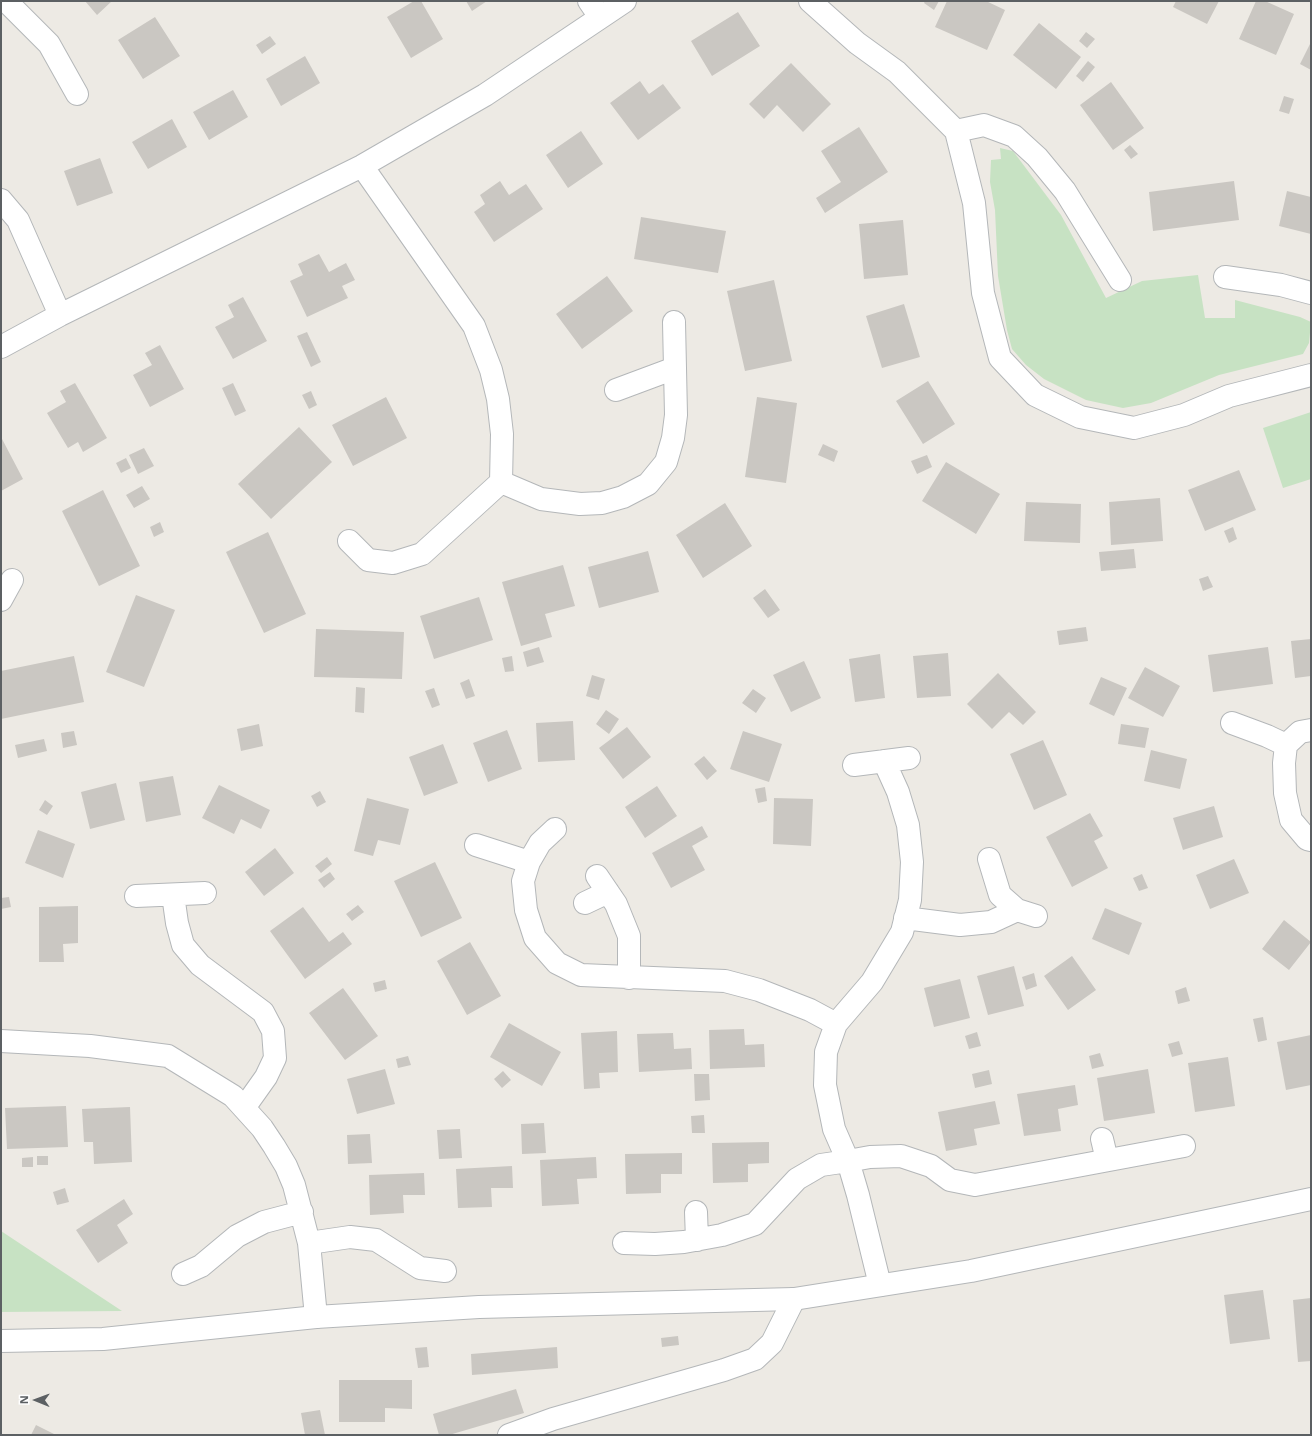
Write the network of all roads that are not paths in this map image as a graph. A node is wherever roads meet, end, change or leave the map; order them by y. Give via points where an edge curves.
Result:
1 (6, 1) edge
2 (625, 1) edge
3 (810, 1) edge
4 (595, 9) edge
5 (77, 94) dead end
6 (956, 130) junction
7 (362, 166) junction
8 (1, 200) edge
9 (1225, 276) dead end
10 (1120, 280) dead end
11 (1311, 293) edge
12 (60, 315) junction
13 (674, 322) dead end
14 (1, 347) edge
15 (675, 368) junction
16 (1311, 376) edge
17 (616, 390) dead end
18 (501, 482) junction
19 (349, 541) dead end
20 (12, 580) dead end
21 (1, 600) edge
22 (1232, 723) dead end
23 (1311, 730) edge
24 (1286, 745) junction
25 (909, 758) dead end
26 (884, 761) junction
27 (854, 765) dead end
28 (554, 829) dead end
29 (1311, 840) edge
30 (476, 845) dead end
31 (989, 859) dead end
32 (529, 862) junction
33 (204, 893) dead end
34 (173, 895) junction
35 (136, 896) dead end
36 (585, 903) dead end
37 (905, 918) junction
38 (630, 978) junction
39 (836, 1024) junction
40 (1, 1041) edge
41 (244, 1108) junction
42 (1102, 1139) dead end
43 (1184, 1146) dead end
44 (1107, 1160) junction
45 (848, 1161) junction
46 (1311, 1199) edge
47 (302, 1212) junction
48 (696, 1212) dead end
49 (697, 1240) junction
50 (624, 1242) dead end
51 (309, 1243) junction
52 (444, 1271) dead end
53 (183, 1274) dead end
54 (880, 1284) junction
55 (794, 1299) junction
56 (316, 1317) junction
57 (1, 1341) edge
58 (509, 1435) edge

1 - 5 street via 49,44
2 - 4 street
3 - 6 street via 857,43 897,72
4 - 7 street via 485,95
6 - 10 street via 984,125 1014,136 1037,157 1065,191
6 - 16 street via 974,203 983,293 1000,358 1035,395 1080,417 1134,428 1184,414 1229,396
7 - 12 street
7 - 18 street via 474,326 491,370 498,399 502,434
8 - 12 street via 18,220
9 - 11 street via 1281,285
12 - 14 street
13 - 15 street
15 - 17 street
15 - 18 street via 674,438 666,462 648,484 623,497 602,503 580,504 542,498
18 - 19 street via 422,554 393,563 368,560
20 - 21 street
22 - 24 street
23 - 24 street via 1300,732
24 - 29 street via 1285,793 1291,820 1307,839
25 - 26 street
26 - 27 street
26 - 37 street via 898,792 908,825 912,862 910,900
28 - 32 street via 540,843
30 - 32 street
31 - 37 street via 1000,895 1026,913 991,922 960,925
32 - 38 street via 523,881 526,910 535,938 557,963 581,975
33 - 34 street
34 - 35 street
34 - 41 street via 183,945 200,965 263,1012 273,1031 275,1058 266,1077
36 - 38 street via 602,884 616,904 629,936
37 - 39 street via 902,932 872,982
38 - 39 street via 725,981 759,990 810,1010
39 - 45 street via 826,1052 825,1085 834,1128
40 - 41 street via 83,1046 168,1056 227,1092
41 - 47 street via 262,1128 286,1166
42 - 44 street
43 - 44 street
44 - 45 street via 975,1185 950,1180 931,1166 901,1156
45 - 49 street via 821,1165 797,1179 755,1224
45 - 54 street
46 - 54 street via 971,1271
47 - 51 street
47 - 53 street via 264,1222 237,1236 200,1266
48 - 49 street
49 - 50 street via 656,1244
51 - 52 street via 350,1237 376,1240 420,1268
51 - 56 street
54 - 55 street
55 - 56 street via 480,1306
55 - 58 street via 772,1344 755,1358 724,1370 553,1419
56 - 57 street via 103,1339

